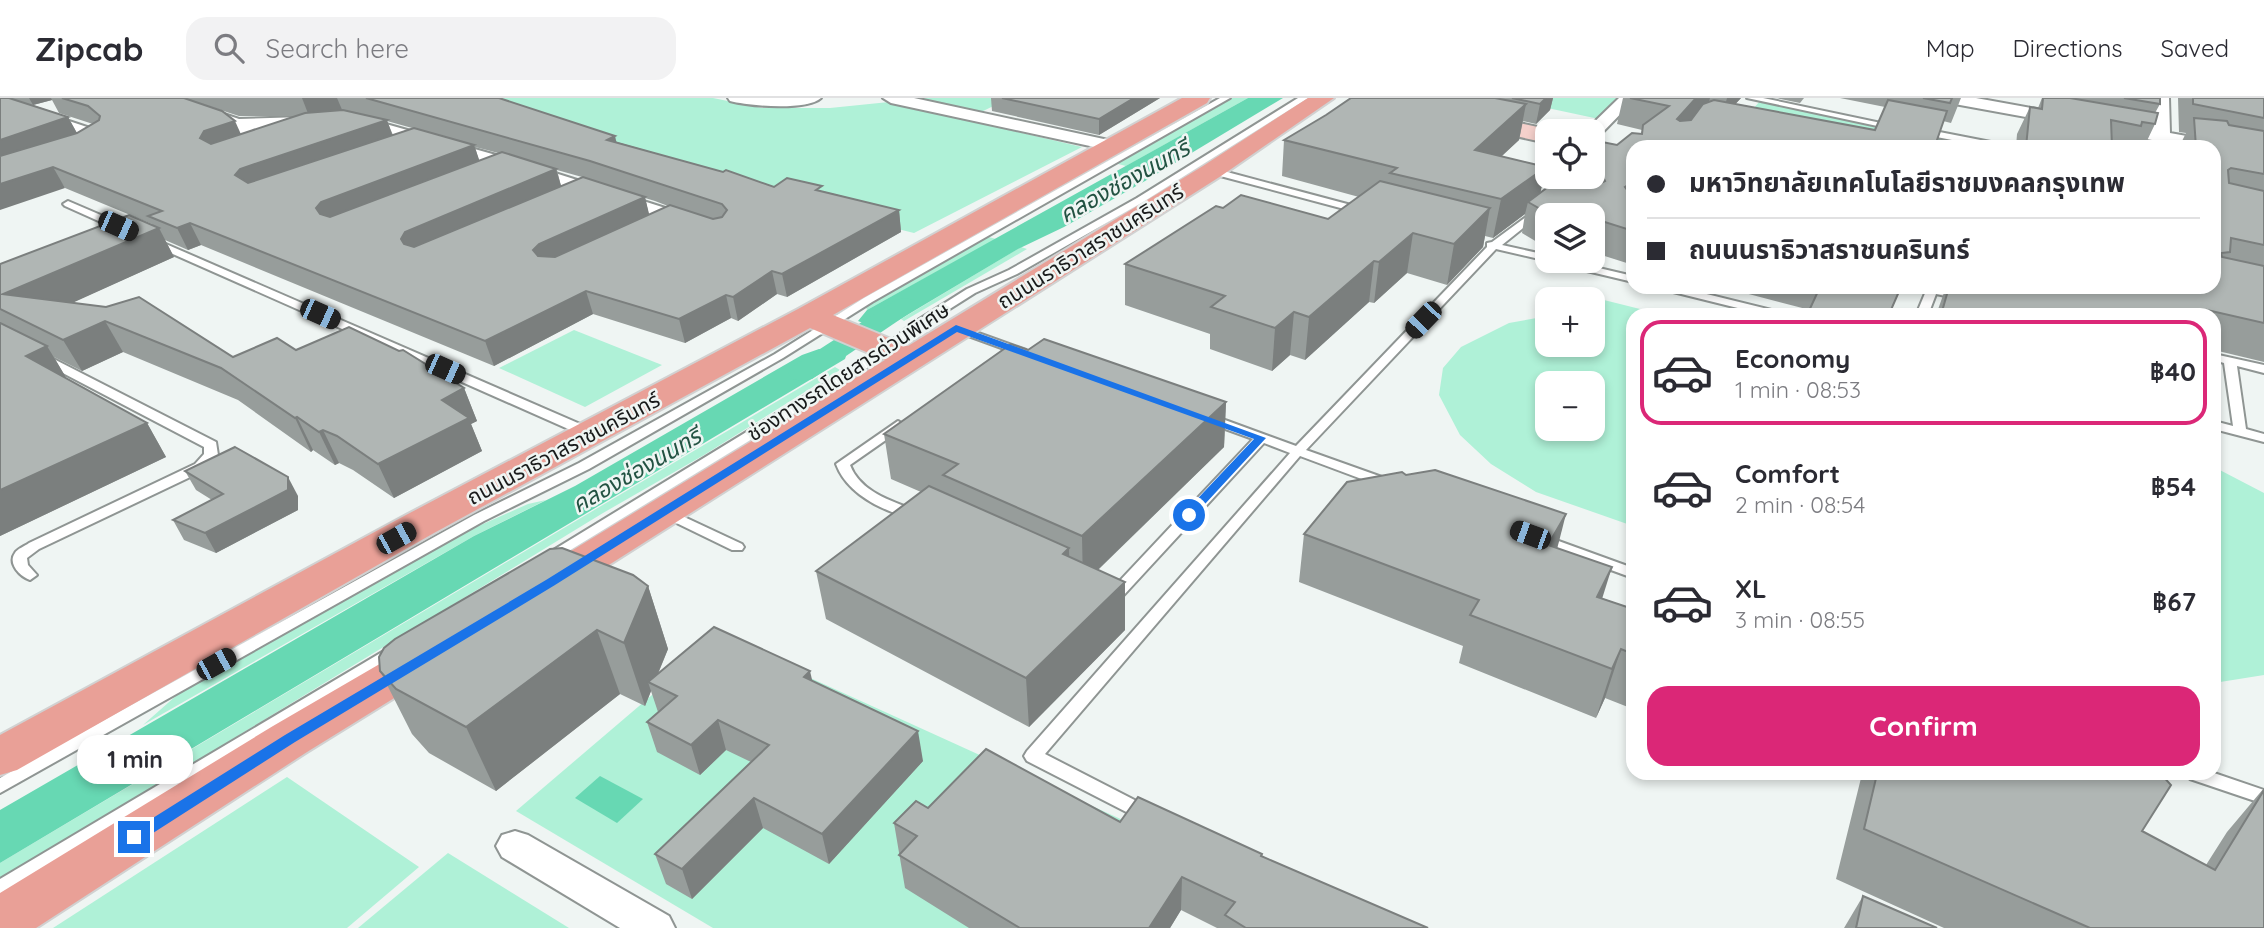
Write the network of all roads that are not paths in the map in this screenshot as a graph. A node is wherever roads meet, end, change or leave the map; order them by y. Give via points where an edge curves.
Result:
1 (160, 98) edge
2 (736, 98) edge
3 (813, 98) edge
4 (891, 98) edge
5 (1199, 98) edge
6 (1226, 98) edge
7 (1304, 98) edge
8 (1322, 98) edge
9 (1375, 98) edge
10 (1628, 98) edge
11 (1749, 98) edge
12 (1949, 98) edge
13 (2161, 98) edge
14 (1976, 100) edge
15 (0, 103) edge
16 (1425, 103) edge
17 (63, 104) edge
18 (1740, 107) edge
19 (30, 114) junction
20 (2078, 121) edge
21 (0, 122) edge
22 (318, 123) junction
23 (238, 124) junction
24 (2103, 125) edge
25 (1605, 131) edge
26 (1535, 133) edge
27 (283, 135) junction
28 (419, 140) junction
29 (1964, 140) edge
30 (2156, 140) edge
31 (2160, 140) edge
32 (1113, 146) junction
33 (394, 148) edge
34 (2221, 149) edge
35 (68, 151) edge
36 (233, 153) edge
37 (2264, 155) edge
38 (508, 164) junction
39 (1212, 171) junction
40 (484, 173) edge
41 (587, 188) junction
42 (562, 199) edge
43 (1551, 202) edge
44 (68, 204) dead end
45 (1378, 215) edge
46 (674, 217) junction
47 (650, 228) edge
48 (708, 228) edge
49 (1488, 244) junction
50 (1535, 255) edge
51 (1605, 272) edge
52 (1626, 277) edge
53 (1694, 294) edge
54 (1952, 294) edge
55 (1972, 299) edge
56 (1751, 308) edge
57 (956, 328) junction
58 (858, 337) junction
59 (25, 348) edge
60 (1032, 356) edge
61 (2221, 359) edge
62 (2230, 361) junction
63 (2264, 369) edge
64 (1197, 415) edge
65 (909, 417) edge
66 (2221, 427) edge
67 (2240, 432) junction
68 (590, 434) junction
69 (1261, 438) junction
70 (2264, 438) edge
71 (1298, 451) junction
72 (1401, 489) edge
73 (664, 512) junction
74 (932, 523) edge
75 (1530, 535) edge
76 (737, 547) dead end
77 (541, 561) edge
78 (1626, 570) edge
79 (30, 575) dead end
80 (1092, 597) edge
81 (515, 604) edge
82 (468, 632) edge
83 (410, 641) edge
84 (0, 757) edge
85 (2214, 780) edge
86 (0, 786) edge
87 (2264, 797) edge
88 (1157, 819) edge
89 (515, 846) dead end
90 (0, 889) edge
91 (0, 922) edge
92 (655, 928) edge

1 - 23 street
2 - 3 street via 758,102
4 - 32 street
5 - 32 main road, ถนนนราธิวาสราชนครินทร์
6 - 58 lane, ช่องทางรถโดยสารด่วนพิเศษ via 1062,189
7 - 58 lane, ช่องทางรถโดยสารด่วนพิเศษ via 1140,200 914,327
8 - 39 main road, ถนนนราธิวาสราชนครินทร์
9 - 16 street
10 - 25 street
11 - 18 lane
11 - 29 lane
12 - 14 street
13 - 31 street
14 - 20 street
15 - 19 street
16 - 26 street
17 - 19 street
19 - 21 street
19 - 35 street via 99,137
22 - 23 street
22 - 27 street
22 - 28 street via 357,121
23 - 27 street via 251,137
24 - 30 street
27 - 36 street
28 - 33 street
28 - 38 street
32 - 58 main road, ถนนนราธิวาสราชนครินทร์
34 - 37 street
38 - 40 street
38 - 41 street
39 - 45 lane
39 - 57 main road, ถนนนราธิวาสราชนครินทร์
41 - 42 street
41 - 46 street
43 - 49 lane
44 - 68 lane
46 - 47 street
46 - 48 street
49 - 50 lane
49 - 71 lane
51 - 52 lane
53 - 56 lane
54 - 55 lane
57 - 58 main road, ถนนนราธิวาสราชนครินทร์
57 - 60 lane via 1002,351
58 - 68 main road, ถนนนราธิวาสราชนครินทร์
58 - 73 main road, ถนนนราธิวาสราชนครินทร์
58 - 77 lane, ช่องทางรถโดยสารด่วนพิเศษ
58 - 86 lane, ช่องทางรถโดยสารด่วนพิเศษ via 479,518
59 - 79 lane via 211,445 211,455 200,467 20,556 20,566
61 - 62 lane
62 - 63 lane
62 - 67 lane
64 - 69 lane
65 - 74 lane via 843,464 845,474 855,486
66 - 67 lane
67 - 70 lane
68 - 84 main road, ถนนนราธิวาสราชนครินทร์
69 - 71 lane
69 - 80 lane via 1118,592 1106,598
71 - 72 lane
71 - 88 lane via 1033,756
73 - 76 lane
73 - 81 main road, ถนนนราธิวาสราชนครินทร์
75 - 78 lane
82 - 91 main road
83 - 90 lane
85 - 87 lane
89 - 92 street

